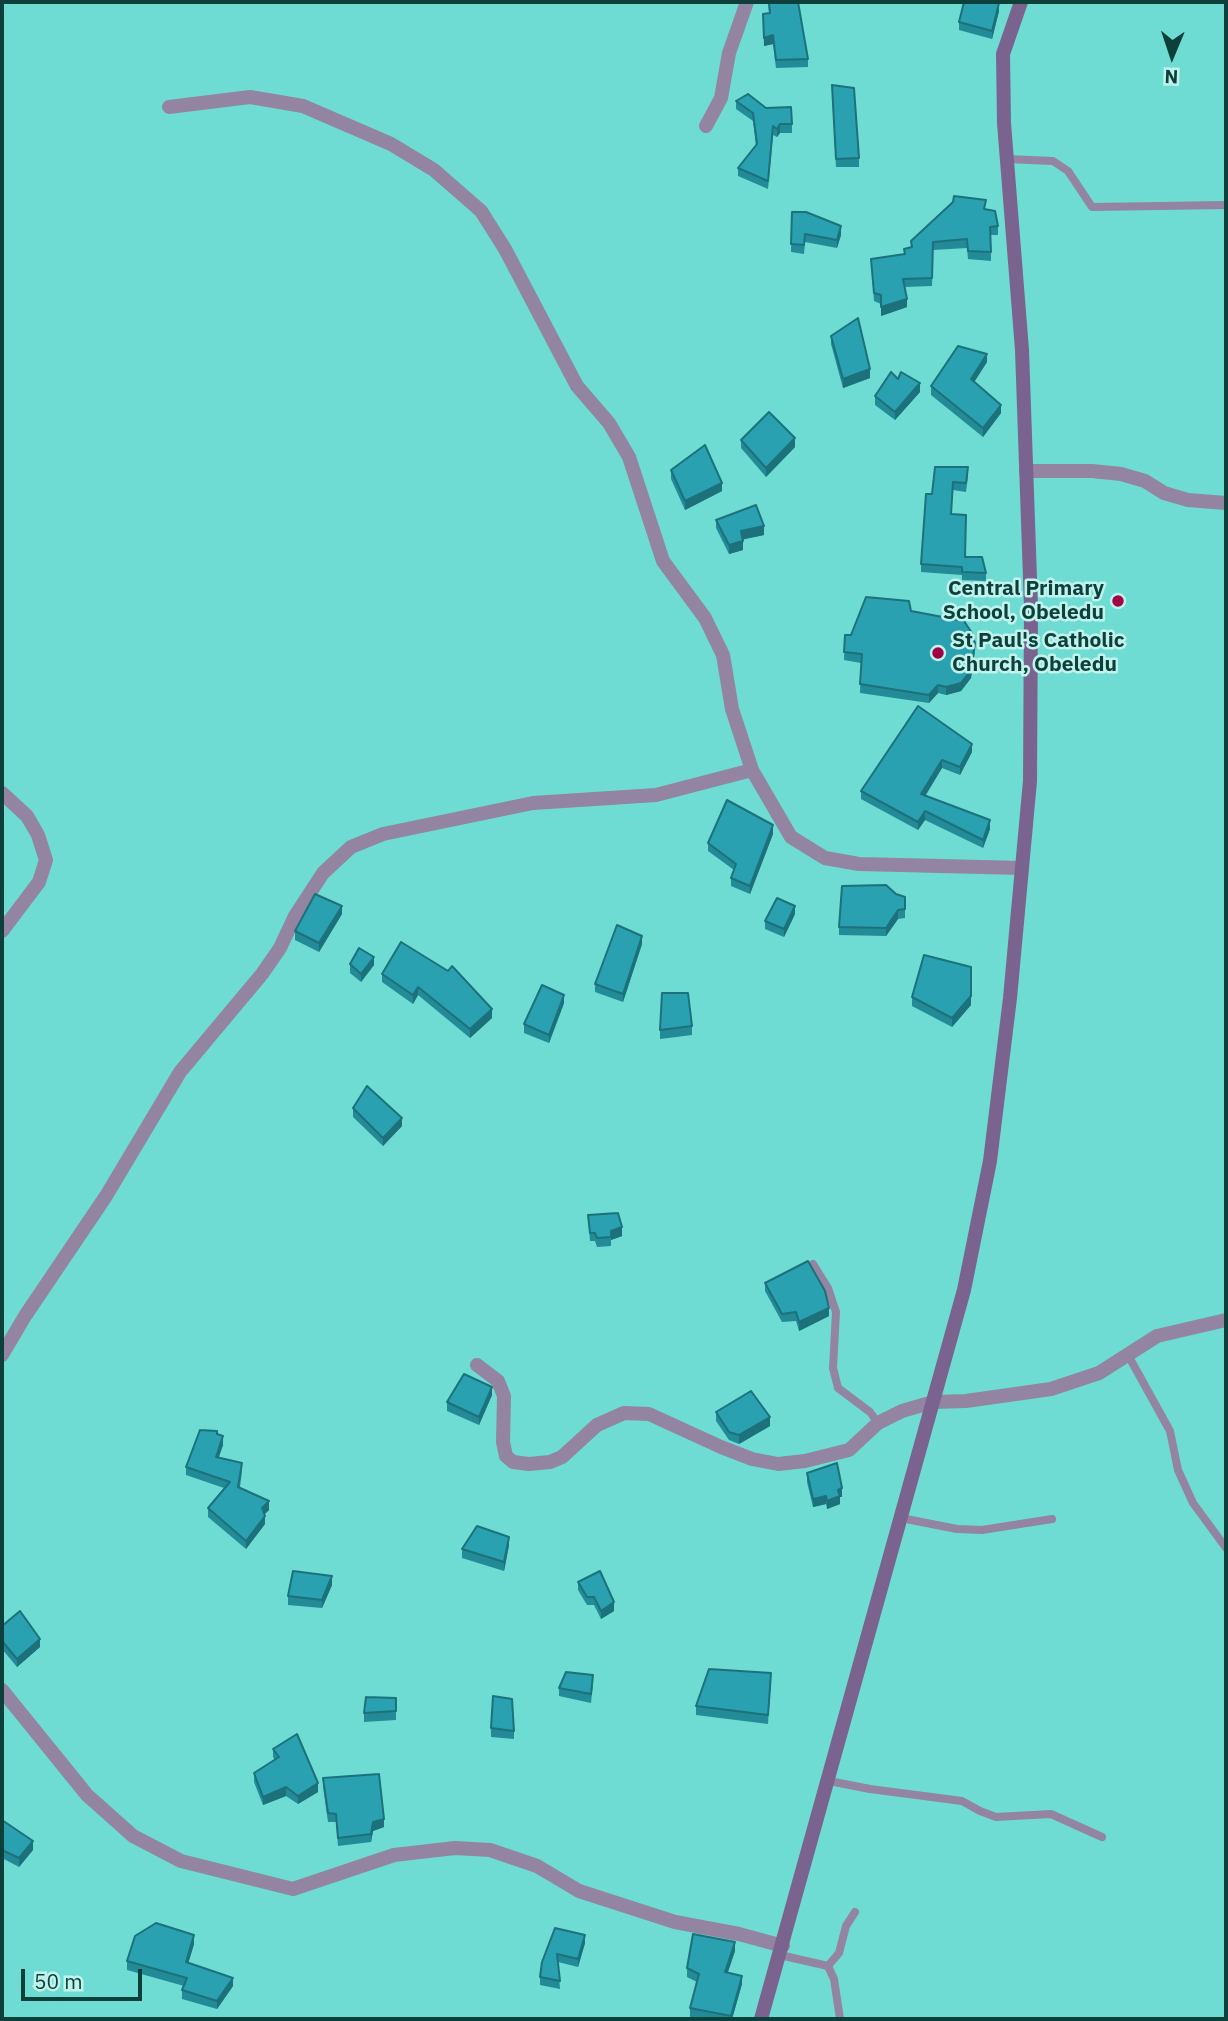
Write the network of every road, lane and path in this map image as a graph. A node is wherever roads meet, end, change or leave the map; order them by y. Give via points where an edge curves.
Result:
1 (747, 2) edge
2 (1021, 2) edge
3 (169, 107) dead end
4 (706, 126) dead end
5 (1007, 159) junction
6 (1226, 205) edge
7 (1026, 471) junction
8 (1226, 503) edge
9 (752, 770) junction
10 (2, 793) edge
11 (1022, 868) junction
12 (2, 931) edge
13 (813, 1264) edge
14 (1226, 1320) edge
15 (2, 1355) edge
16 (1128, 1355) junction
17 (477, 1365) dead end
18 (933, 1402) junction
19 (877, 1423) junction
20 (901, 1518) junction
21 (1052, 1519) dead end
22 (1226, 1548) edge
23 (2, 1690) edge
24 (829, 1781) junction
25 (1102, 1837) dead end
26 (855, 1912) dead end
27 (782, 1951) junction
28 (828, 1966) junction
29 (761, 2019) edge
30 (840, 2019) edge

1 - 4 street via 729,53 720,98
2 - 5 main road via 1003,54
3 - 9 street via 250,97 303,106 391,144 434,170 481,211 577,386 629,457 663,561 705,618 723,655 732,709
5 - 6 lane via 1053,161 1068,171 1092,207
5 - 7 main road
7 - 8 street via 1121,474 1188,500
7 - 11 main road via 1030,781
9 - 11 street via 791,837 825,858 859,864
9 - 15 street via 656,795 533,803 383,834 351,847 323,873 262,974 180,1072
10 - 12 street via 27,816 46,860 39,882
11 - 18 main road via 990,1161 964,1290
13 - 19 lane via 836,1312 833,1368 838,1388 870,1412
14 - 16 street via 1157,1336
16 - 18 street via 1099,1373 1051,1388
16 - 22 lane via 1170,1431 1178,1470 1193,1503
17 - 19 street via 498,1381 504,1396 503,1442 506,1456 513,1462 550,1462 562,1457 597,1425 624,1413 649,1414 720,1447 778,1464 849,1450
18 - 19 street
18 - 20 main road
20 - 21 lane via 982,1530
20 - 24 main road
23 - 27 street via 88,1795 133,1836 181,1861 293,1889 394,1855 455,1848 490,1850 537,1866 579,1891 675,1922 739,1934
24 - 25 lane via 962,1801 996,1817 1051,1814
24 - 27 main road
26 - 28 lane via 839,1953
27 - 28 lane
27 - 29 main road
28 - 30 lane

